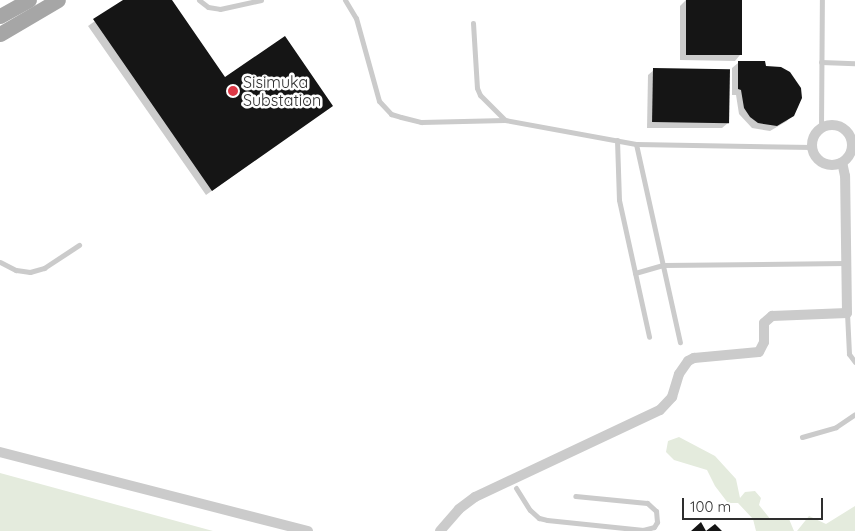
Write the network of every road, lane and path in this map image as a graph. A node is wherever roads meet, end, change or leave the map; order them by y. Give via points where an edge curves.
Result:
1 (29, 0) edge
2 (58, 0) edge
3 (199, 0) edge
4 (261, 0) edge
5 (345, 0) edge
6 (822, 0) edge
7 (0, 16) edge
8 (473, 23) dead end
9 (0, 34) edge
10 (821, 62) junction
11 (855, 63) edge
12 (505, 120) junction
13 (821, 128) junction
14 (617, 140) junction
15 (853, 141) edge
16 (636, 144) junction
17 (812, 147) junction
18 (852, 152) edge
19 (842, 162) junction
20 (79, 245) dead end
21 (0, 262) edge
22 (846, 263) junction
23 (663, 266) junction
24 (635, 273) junction
25 (847, 313) junction
26 (650, 337) dead end
27 (680, 342) dead end
28 (855, 362) edge
29 (855, 414) edge
30 (802, 437) dead end
31 (0, 452) edge
32 (516, 488) dead end
33 (575, 496) dead end
34 (308, 531) edge
35 (440, 531) edge

1 - 7 main road
2 - 9 main road
3 - 4 lane via 208,7 220,9
5 - 12 lane via 356,18 374,90 385,109 421,122
6 - 10 lane
8 - 12 lane via 477,88
10 - 11 lane
10 - 13 lane
12 - 14 lane
13 - 15 street via 839,126
13 - 17 street via 814,136
14 - 16 lane
14 - 24 lane via 618,191
15 - 18 street
16 - 17 lane
16 - 23 lane
17 - 19 street via 823,163
18 - 19 street
19 - 22 street
20 - 21 lane via 44,268 30,272 16,270
22 - 23 lane
22 - 25 street
23 - 24 lane
23 - 27 lane
24 - 26 lane
25 - 28 lane via 849,354
25 - 35 street via 772,316 764,323 764,342 759,352 688,361 679,374 672,397 660,410 475,497 459,509
29 - 30 lane via 836,427
31 - 34 street
32 - 33 lane via 530,510 547,520 643,530 654,527 657,522 656,511 647,503

